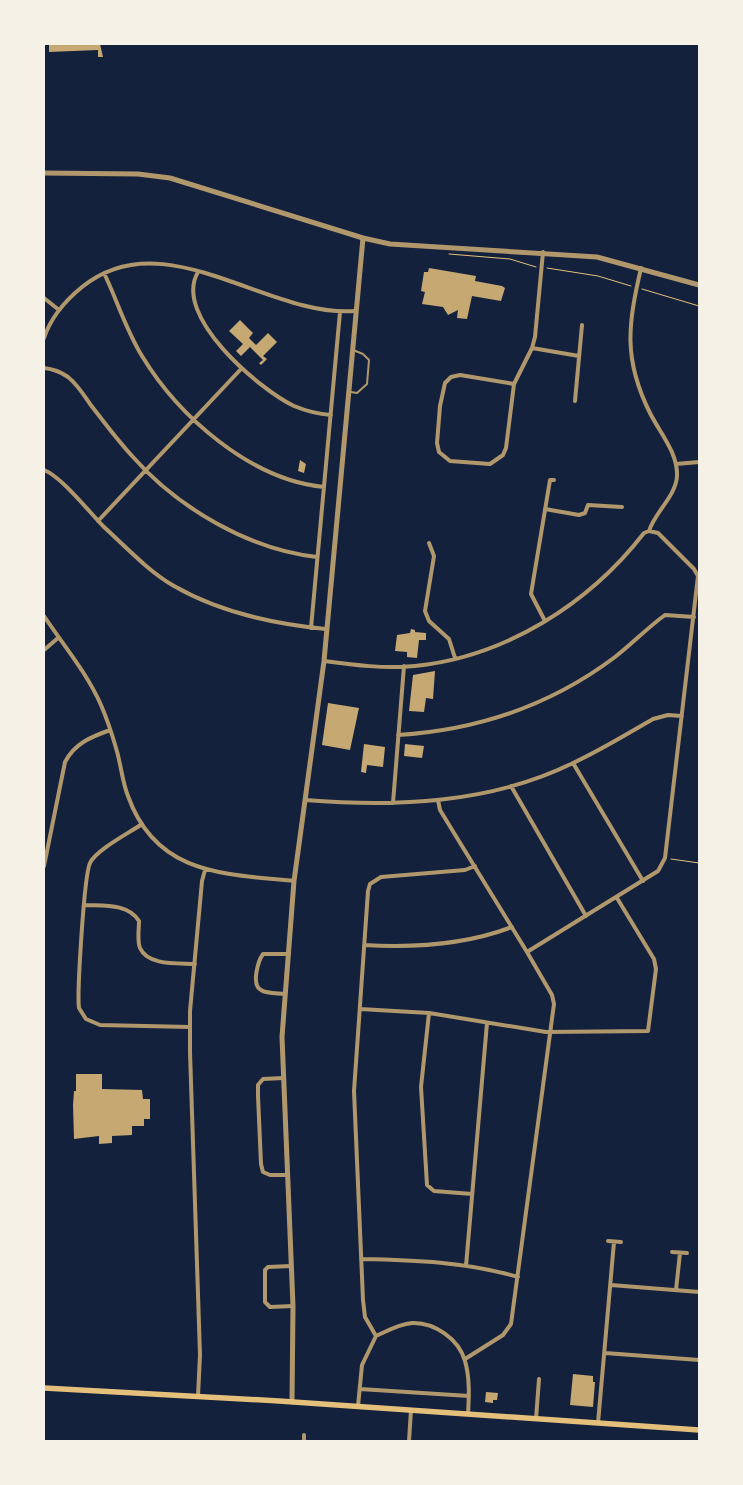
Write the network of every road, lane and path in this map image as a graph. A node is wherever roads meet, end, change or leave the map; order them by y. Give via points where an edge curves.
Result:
1 (44, 173) edge
2 (363, 238) junction
3 (544, 252) junction
4 (510, 259) dead end
5 (541, 268) junction
6 (641, 268) junction
7 (198, 272) junction
8 (104, 273) junction
9 (699, 285) edge
10 (636, 288) junction
11 (44, 298) edge
12 (699, 306) edge
13 (60, 310) junction
14 (355, 311) junction
15 (340, 312) junction
16 (582, 325) dead end
17 (44, 338) edge
18 (532, 348) junction
19 (351, 349) junction
20 (579, 356) junction
21 (44, 368) edge
22 (241, 369) junction
23 (514, 384) junction
24 (348, 392) junction
25 (575, 400) dead end
26 (331, 414) junction
27 (194, 420) junction
28 (699, 462) edge
29 (676, 464) junction
30 (44, 470) edge
31 (146, 472) junction
32 (554, 480) dead end
33 (324, 487) junction
34 (622, 507) dead end
35 (545, 509) junction
36 (98, 521) junction
37 (649, 530) junction
38 (429, 542) dead end
39 (317, 558) junction
40 (44, 616) edge
41 (694, 617) junction
42 (545, 621) junction
43 (311, 628) junction
44 (326, 630) junction
45 (58, 638) junction
46 (44, 650) edge
47 (455, 658) junction
48 (324, 661) junction
49 (404, 666) junction
50 (682, 716) junction
51 (110, 730) junction
52 (398, 735) junction
53 (573, 763) junction
54 (511, 786) junction
55 (304, 800) junction
56 (438, 800) junction
57 (392, 803) junction
58 (142, 824) junction
59 (665, 858) junction
60 (699, 863) edge
61 (44, 866) edge
62 (475, 866) junction
63 (205, 870) junction
64 (294, 881) junction
65 (643, 881) junction
66 (617, 898) junction
67 (85, 905) junction
68 (586, 916) junction
69 (512, 927) junction
70 (364, 945) junction
71 (527, 952) junction
72 (288, 954) junction
73 (195, 964) junction
74 (285, 994) junction
75 (360, 1008) junction
76 (429, 1013) junction
77 (487, 1023) junction
78 (190, 1027) junction
79 (551, 1032) junction
80 (283, 1078) junction
81 (288, 1175) junction
82 (472, 1194) junction
83 (608, 1241) dead end
84 (614, 1242) junction
85 (620, 1242) dead end
86 (672, 1252) dead end
87 (680, 1252) junction
88 (687, 1253) dead end
89 (361, 1259) junction
90 (291, 1266) junction
91 (466, 1266) junction
92 (518, 1277) junction
93 (611, 1284) junction
94 (676, 1290) junction
95 (699, 1292) edge
96 (293, 1306) junction
97 (376, 1336) junction
98 (605, 1353) junction
99 (465, 1359) junction
100 (699, 1360) edge
101 (539, 1379) dead end
102 (539, 1386) junction
103 (546, 1387) dead end
104 (44, 1388) edge
105 (360, 1389) junction
106 (198, 1396) junction
107 (469, 1396) junction
108 (292, 1402) junction
109 (358, 1406) junction
110 (410, 1410) junction
111 (468, 1414) junction
112 (536, 1419) junction
113 (598, 1423) junction
114 (699, 1430) edge
115 (304, 1436) dead end
116 (304, 1441) edge
117 (409, 1441) edge

1 - 2 street via 138,174 170,178
2 - 3 street via 417,247
2 - 14 street
3 - 5 street
3 - 6 street via 597,257
4 - 5 path
5 - 10 path via 598,276
5 - 18 street
6 - 9 street
6 - 10 street
7 - 8 street via 160,264 122,267
7 - 15 street via 305,306
7 - 22 street via 193,287 198,310 218,343
8 - 13 street via 77,291
8 - 27 street via 142,355 175,401
10 - 12 path
10 - 29 street via 630,319 631,358 649,412
11 - 13 street
13 - 17 street
14 - 15 street
14 - 19 street
15 - 26 street
16 - 20 street
18 - 20 street
18 - 23 street
19 - 24 street
19 - 24 lane via 369,360 367,384 358,392
20 - 25 street
21 - 31 street via 58,371 74,382 116,439
22 - 26 street via 292,405 310,412
22 - 27 street
23 - 23 street via 460,375 451,377 442,390 439,452 450,461 490,464 498,460 506,448
24 - 44 street
26 - 33 street
27 - 31 street
27 - 33 street via 258,466 292,481
28 - 29 street
29 - 37 street via 676,484
30 - 36 street via 58,479
31 - 36 street
31 - 39 street via 199,511 242,535 288,553
32 - 35 street via 550,480
33 - 39 street
34 - 35 street via 588,505 586,513 580,515
35 - 42 street via 531,594
36 - 43 street via 174,586 257,619
37 - 41 street via 658,533 698,576
37 - 42 street via 606,576
38 - 47 street via 434,556 425,610 429,621 449,639
39 - 43 street
40 - 45 street
41 - 50 street
41 - 52 street via 665,615 578,683 515,713 450,730
42 - 47 street via 509,640
43 - 44 street
44 - 48 street
45 - 46 street
45 - 51 street via 89,681
47 - 49 street
48 - 49 street
48 - 55 street
49 - 52 street
50 - 53 street via 654,719
50 - 59 street
51 - 58 street via 127,794
51 - 61 street via 78,745 65,762
52 - 57 street
53 - 54 street
53 - 65 street
54 - 56 street
54 - 68 street
55 - 57 street
55 - 64 street
56 - 57 street
56 - 62 street
58 - 63 street via 159,844 186,863
58 - 67 street via 98,853 90,862
59 - 60 path
59 - 65 street via 658,871
62 - 69 street
62 - 70 street via 375,880 368,891
63 - 64 street
63 - 73 street
64 - 72 street
65 - 66 street
66 - 68 street
66 - 79 street via 654,959 656,969 648,1031
67 - 73 street via 130,911 139,921 140,948 145,956 154,960
67 - 78 street via 78,1000 86,1019 100,1025
68 - 71 street
69 - 70 street via 488,936 430,945
69 - 71 street
70 - 75 street
71 - 79 street via 552,995
72 - 74 street
72 - 74 street via 263,954 259,960 257,981 263,991
73 - 78 street
74 - 80 street
75 - 76 street
75 - 89 street via 354,1091
76 - 77 street
76 - 82 street via 421,1086 427,1185 434,1191
77 - 79 street
77 - 82 street
78 - 106 street via 200,1355
79 - 92 street
80 - 81 street
80 - 81 street via 263,1079 258,1085 261,1164 263,1172 270,1175
81 - 90 street
82 - 91 street
83 - 84 street
84 - 85 street
84 - 93 street
86 - 87 street
87 - 88 street
87 - 94 street
89 - 91 street via 428,1260
89 - 97 street via 364,1311
90 - 96 street
90 - 96 street via 265,1270 264,1294 270,1307
91 - 92 street
92 - 99 street via 508,1330
93 - 94 street
93 - 98 street
94 - 95 street
96 - 108 street
97 - 99 street via 406,1325 427,1325 451,1338
97 - 105 street via 362,1365
98 - 100 street
98 - 113 street
99 - 107 street
101 - 102 street
102 - 103 street
102 - 112 street
104 - 106 main road
105 - 107 street
105 - 109 street
106 - 108 main road
107 - 111 street
108 - 109 main road
109 - 110 main road
110 - 111 main road
110 - 117 street
111 - 112 main road
112 - 113 main road
113 - 114 main road
115 - 116 street

